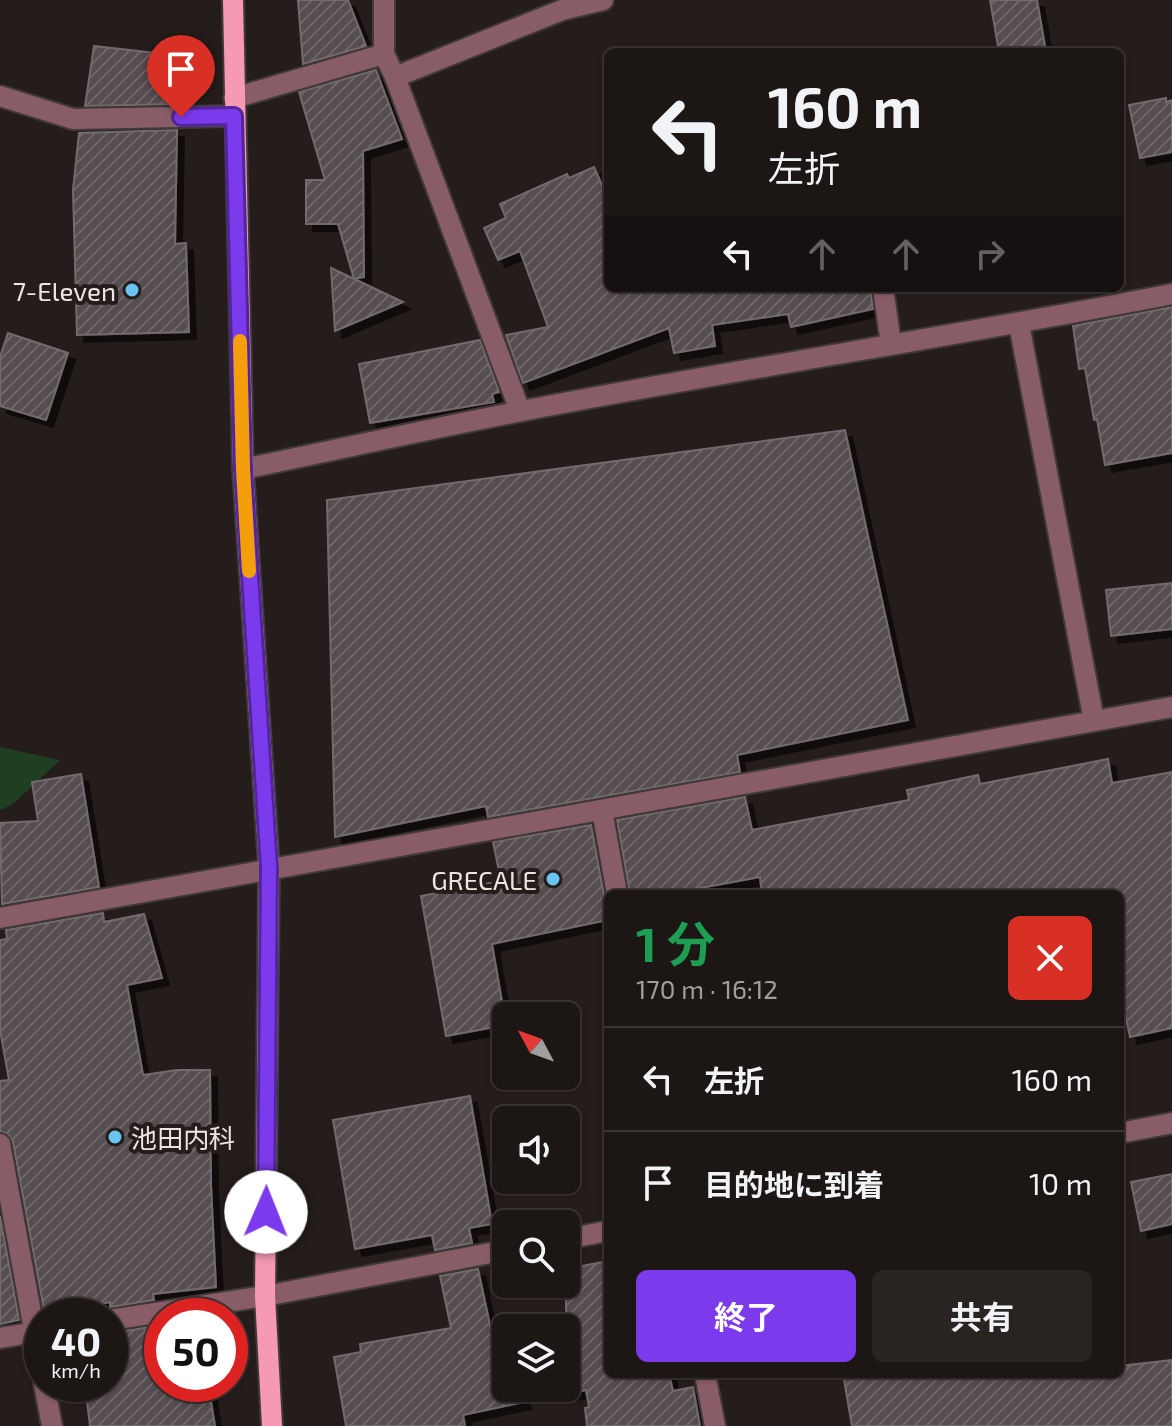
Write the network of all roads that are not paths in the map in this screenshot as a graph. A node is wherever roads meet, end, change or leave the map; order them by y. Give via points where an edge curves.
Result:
1 (233, 0) edge
2 (384, 0) edge
3 (603, 0) edge
4 (384, 54) junction
5 (395, 77) junction
6 (0, 96) edge
7 (234, 107) junction
8 (884, 292) edge
9 (1172, 294) edge
10 (1019, 324) junction
11 (891, 344) junction
12 (520, 411) junction
13 (243, 469) junction
14 (1172, 707) edge
15 (1094, 721) junction
16 (602, 810) junction
17 (269, 867) junction
18 (616, 890) edge
19 (0, 918) edge
20 (1172, 1123) edge
21 (1124, 1132) edge
22 (0, 1144) edge
23 (604, 1232) edge
24 (580, 1236) edge
25 (492, 1253) edge
26 (265, 1296) junction
27 (31, 1298) edge
28 (128, 1317) edge
29 (24, 1334) edge
30 (0, 1338) edge
31 (706, 1378) edge
32 (47, 1402) edge
33 (52, 1426) edge
34 (272, 1426) edge
35 (715, 1426) edge

1 - 7 main road
2 - 4 street
3 - 5 street via 562,10
4 - 5 street
4 - 7 street
5 - 12 street
6 - 7 street via 73,119
7 - 13 main road
8 - 11 street
9 - 10 street
10 - 11 street
10 - 15 street
11 - 12 street
12 - 13 street
13 - 17 main road
14 - 15 street
15 - 16 street
16 - 17 street
16 - 18 street
17 - 19 street
17 - 26 main road
20 - 21 street
22 - 27 street
23 - 24 street
25 - 26 street
26 - 28 street
26 - 34 main road
29 - 30 street
31 - 35 street
32 - 33 street

